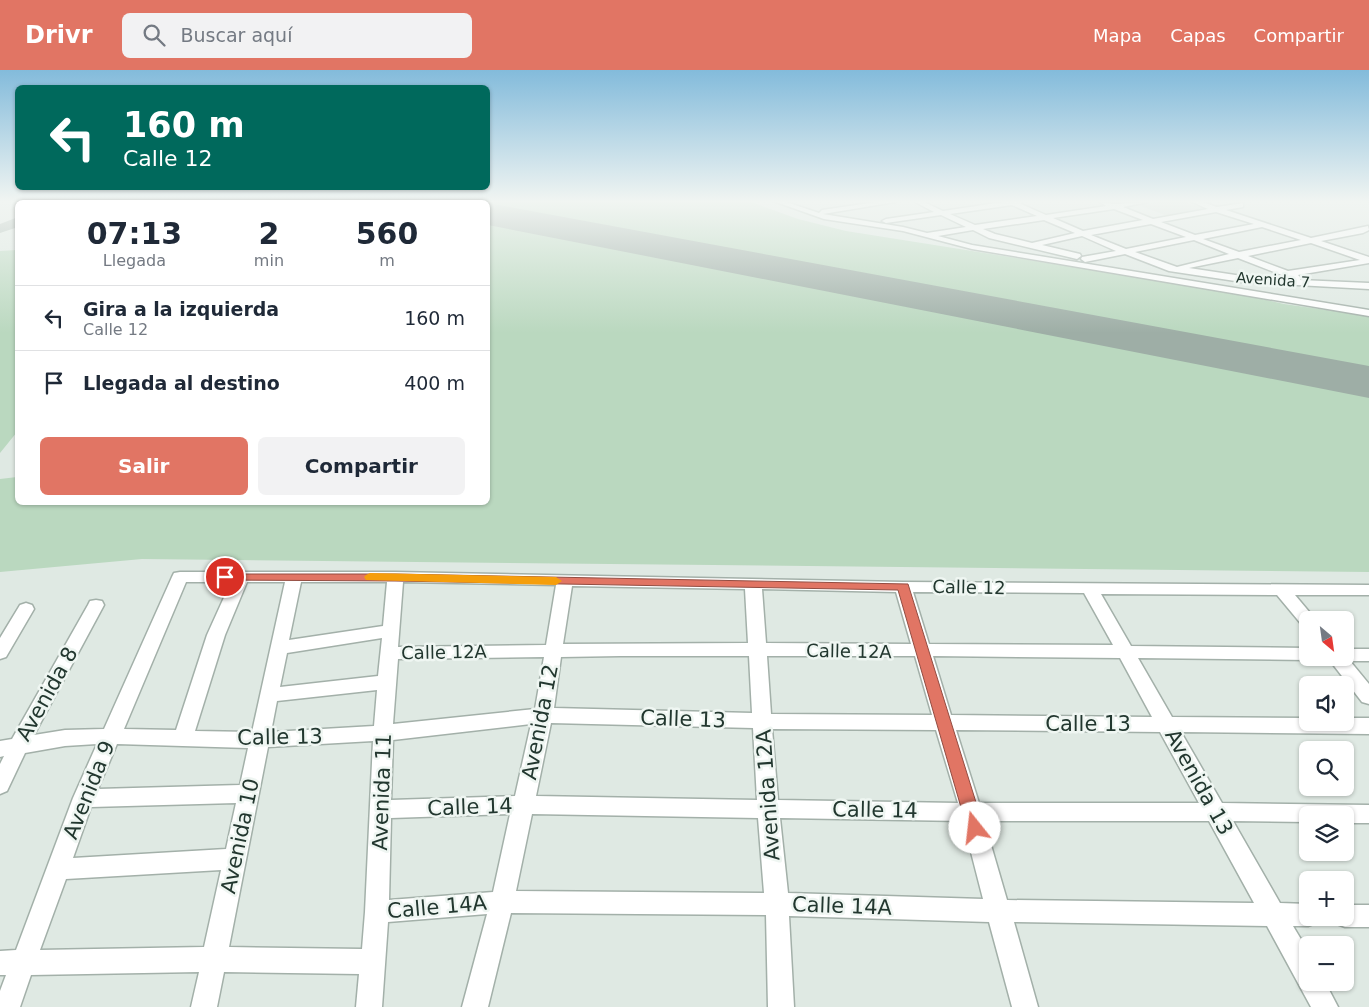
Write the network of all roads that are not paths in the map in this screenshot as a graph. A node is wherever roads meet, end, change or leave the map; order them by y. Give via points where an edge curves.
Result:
1 (968, 246) edge
2 (1033, 246) edge
3 (1111, 246) edge
4 (1153, 246) edge
5 (1215, 246) edge
6 (1286, 246) edge
7 (1324, 246) edge
8 (1124, 251) junction
9 (1240, 255) junction
10 (1085, 259) junction
11 (1369, 261) edge
12 (1177, 270) junction
13 (1112, 271) junction
14 (1288, 274) junction
15 (1311, 283) junction
16 (1369, 286) edge
17 (1369, 296) edge
18 (1369, 313) edge
19 (180, 577) joint
20 (294, 577) junction
21 (395, 577) junction
22 (241, 578) junction
23 (565, 581) junction
24 (753, 583) junction
25 (904, 587) junction
26 (1090, 588) junction
27 (1282, 590) junction
28 (1369, 590) edge
29 (96, 605) dead end
30 (26, 609) dead end
31 (1300, 611) edge
32 (391, 631) junction
33 (280, 648) junction
34 (554, 650) junction
35 (757, 650) junction
36 (922, 651) junction
37 (1126, 652) junction
38 (0, 653) edge
39 (391, 654) junction
40 (1299, 654) edge
41 (1354, 655) edge
42 (1369, 655) edge
43 (1344, 666) edge
44 (387, 682) junction
45 (269, 695) junction
46 (1369, 697) edge
47 (543, 715) junction
48 (762, 721) junction
49 (943, 723) junction
50 (1168, 724) junction
51 (1369, 726) edge
52 (383, 733) junction
53 (110, 736) junction
54 (183, 737) junction
55 (259, 740) junction
56 (9, 747) edge
57 (0, 785) edge
58 (248, 794) junction
59 (84, 798) junction
60 (523, 805) junction
61 (768, 808) junction
62 (382, 809) junction
63 (971, 812) junction
64 (1214, 812) junction
65 (1369, 814) edge
66 (234, 859) junction
67 (57, 869) junction
68 (502, 902) junction
69 (777, 904) junction
70 (997, 911) junction
71 (377, 912) junction
72 (1274, 915) junction
73 (1299, 915) edge
74 (1354, 916) edge
75 (1369, 916) edge
76 (215, 959) junction
77 (1299, 960) edge
78 (374, 962) junction
79 (12, 963) edge
80 (1316, 991) edge
81 (7, 1007) edge
82 (204, 1007) edge
83 (369, 1007) edge
84 (476, 1007) edge
85 (781, 1007) edge
86 (1025, 1007) edge
87 (1325, 1007) edge

1 - 13 street
2 - 10 street
3 - 8 street, Avenida 7
4 - 8 street
5 - 9 street
6 - 9 street
7 - 11 street
8 - 10 street
8 - 12 street, Avenida 7
9 - 12 street
9 - 14 street
10 - 13 street
11 - 14 street
12 - 15 street, Avenida 7 via 1242,279
13 - 18 street
14 - 15 street
15 - 16 street, Avenida 7
15 - 17 street
19 - 22 street, Calle 12
19 - 53 street, Avenida 9
20 - 21 street, Calle 12
20 - 22 street, Calle 12
20 - 33 street, Avenida 10
21 - 23 street, Calle 12
21 - 32 street, Avenida 11
22 - 54 street via 216,635
23 - 24 street, Calle 12
23 - 34 street, Avenida 12
24 - 25 street, Calle 12
24 - 35 street, Avenida 12A
25 - 26 street, Calle 12
25 - 36 street
26 - 27 street, Calle 12
26 - 37 street, Avenida 13
27 - 28 street, Calle 12
27 - 31 street
29 - 56 street, Avenida 8
30 - 38 street
32 - 33 street
32 - 39 street, Avenida 11
33 - 45 street, Avenida 10
34 - 35 street, Calle 12A
34 - 39 street, Calle 12A
34 - 47 street, Avenida 12
35 - 36 street, Calle 12A
35 - 48 street, Avenida 12A
36 - 37 street, Calle 12A
36 - 49 street
37 - 40 street, Calle 12A
37 - 50 street, Avenida 13
39 - 44 street, Avenida 11
41 - 42 street
43 - 46 street
44 - 45 street
44 - 52 street, Avenida 11
45 - 55 street, Avenida 10
47 - 48 street, Calle 13
47 - 52 street, Calle 13
47 - 60 street, Avenida 12
48 - 49 street, Calle 13
48 - 61 street, Avenida 12A
49 - 50 street, Calle 13
49 - 63 street
50 - 51 street, Calle 13
50 - 64 street, Avenida 13
52 - 55 street, Calle 13
52 - 62 street, Avenida 11
53 - 54 street, Calle 13
53 - 56 street, Calle 13 via 65,738
53 - 59 street, Avenida 9
54 - 55 street, Calle 13
55 - 58 street, Avenida 10
56 - 57 street, Avenida 8
58 - 59 street
58 - 66 street, Avenida 10
59 - 67 street, Avenida 9
60 - 61 street, Calle 14
60 - 62 street, Calle 14
60 - 68 street, Avenida 12
61 - 63 street, Calle 14
61 - 69 street, Avenida 12A
62 - 71 street, Avenida 11
63 - 64 street, Calle 14
63 - 70 street
64 - 65 street, Calle 14
64 - 72 street, Avenida 13
66 - 67 street
66 - 76 street, Avenida 10
67 - 79 street, Avenida 9
68 - 69 street, Calle 14A
68 - 71 street, Calle 14A
68 - 84 street, Avenida 12
69 - 70 street, Calle 14A
69 - 85 street, Avenida 12A
70 - 72 street, Calle 14A
70 - 86 street
71 - 78 street, Avenida 11
72 - 73 street, Calle 14A
72 - 77 street, Avenida 13
74 - 75 street
76 - 78 street
76 - 79 street
76 - 82 street, Avenida 10
78 - 83 street, Avenida 11
79 - 81 street, Avenida 9
80 - 87 street

